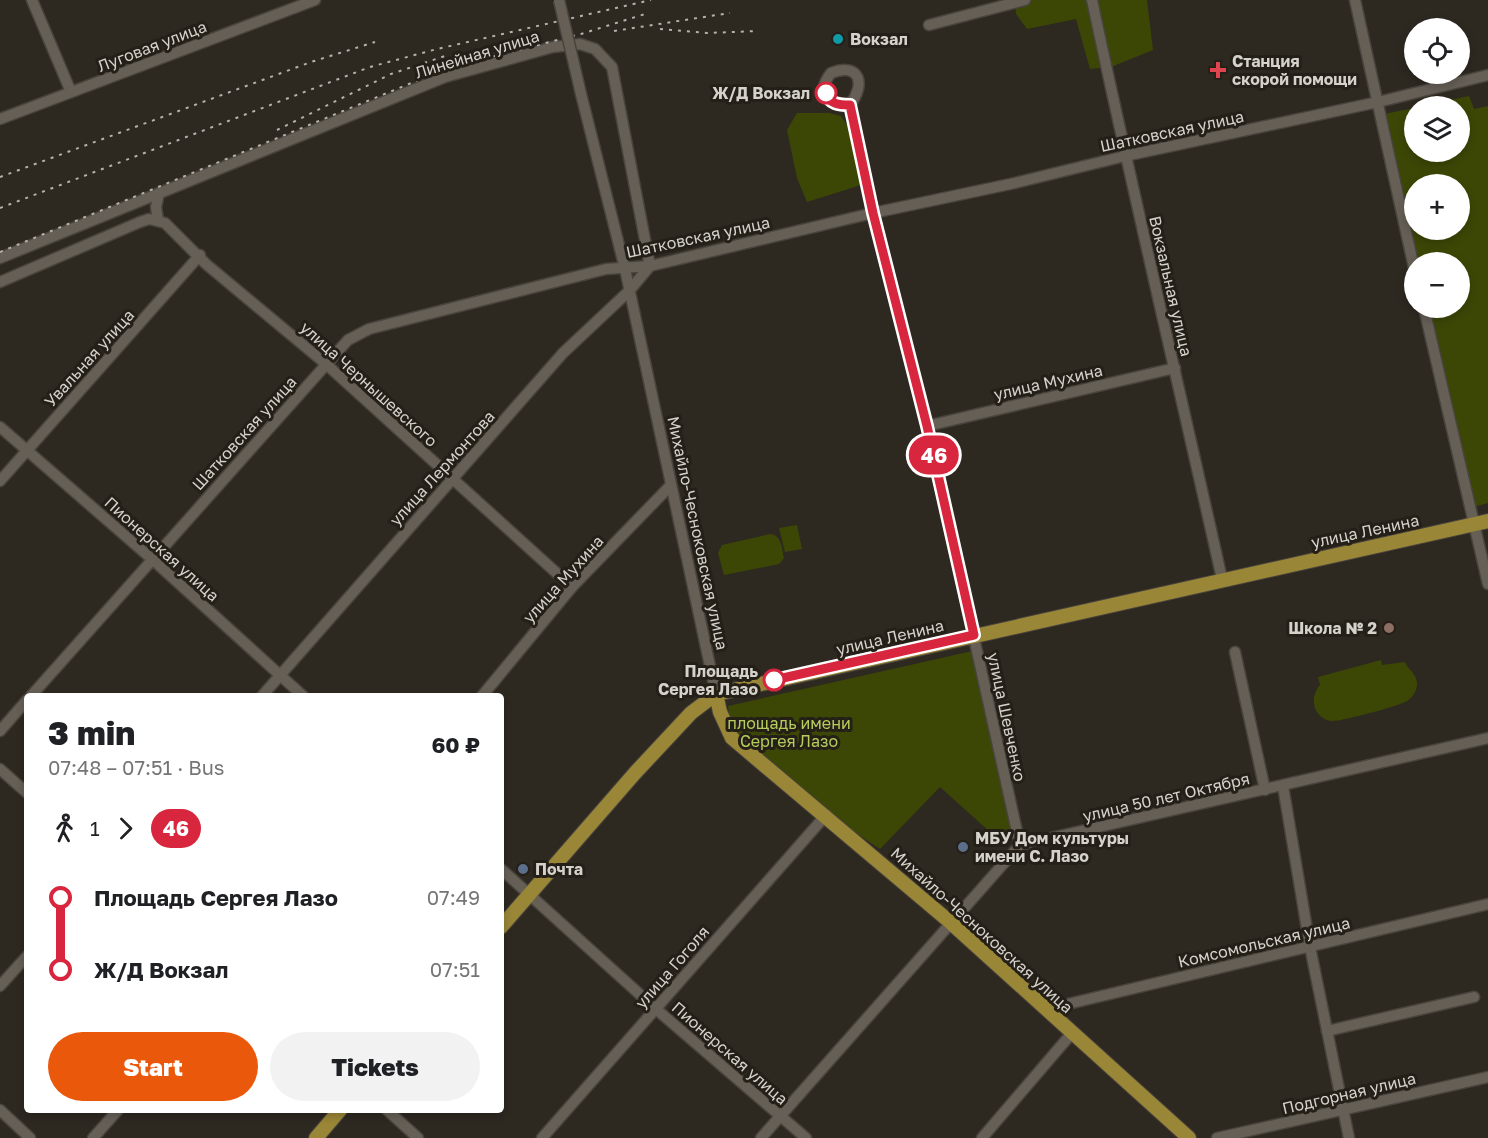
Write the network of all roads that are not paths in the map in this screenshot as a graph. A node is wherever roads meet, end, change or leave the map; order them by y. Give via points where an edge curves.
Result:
1 (32, 0) edge
2 (559, 0) edge
3 (1025, 0) edge
4 (1092, 0) edge
5 (1355, 0) edge
6 (311, 1) edge
7 (929, 25) dead end
8 (1488, 75) edge
9 (71, 92) junction
10 (1378, 102) junction
11 (850, 105) dead end
12 (0, 119) edge
13 (1125, 156) junction
14 (159, 193) junction
15 (134, 205) junction
16 (873, 213) junction
17 (158, 220) junction
18 (1410, 252) edge
19 (200, 255) junction
20 (0, 258) edge
21 (650, 266) junction
22 (625, 269) junction
23 (0, 282) edge
24 (629, 291) junction
25 (1427, 318) edge
26 (326, 364) junction
27 (1175, 368) junction
28 (927, 426) junction
29 (0, 427) edge
30 (27, 450) junction
31 (453, 480) junction
32 (0, 481) edge
33 (671, 485) junction
34 (1481, 523) edge
35 (152, 559) junction
36 (1222, 579) junction
37 (1488, 584) edge
38 (572, 587) junction
39 (974, 635) junction
40 (1235, 652) dead end
41 (280, 676) junction
42 (34, 693) edge
43 (265, 693) edge
44 (300, 693) edge
45 (484, 693) edge
46 (716, 694) junction
47 (24, 703) edge
48 (0, 731) edge
49 (1488, 738) edge
50 (0, 768) edge
51 (1283, 786) junction
52 (24, 790) edge
53 (1265, 790) junction
54 (826, 815) junction
55 (1020, 845) junction
56 (504, 872) edge
57 (530, 894) junction
58 (1488, 904) edge
59 (950, 922) junction
60 (504, 924) edge
61 (1310, 947) junction
62 (24, 959) edge
63 (0, 986) edge
64 (1474, 997) dead end
65 (656, 1009) junction
66 (1047, 1009) junction
67 (1327, 1031) junction
68 (1072, 1033) junction
69 (1488, 1077) edge
70 (0, 1110) edge
71 (1342, 1110) junction
72 (115, 1113) edge
73 (337, 1113) edge
74 (390, 1113) edge
75 (781, 1116) junction
76 (30, 1138) edge
77 (93, 1138) edge
78 (316, 1138) edge
79 (418, 1138) edge
80 (542, 1138) edge
81 (761, 1138) edge
82 (806, 1138) edge
83 (982, 1138) edge
84 (1189, 1138) edge
85 (1217, 1138) edge
86 (1349, 1138) edge

1 - 9 street
2 - 22 street, Михайло-Чесноковская улица, bridge
3 - 7 street
4 - 13 street, Вокзальная улица
5 - 10 street
6 - 9 street, Луговая улица
8 - 10 street, Шатковская улица
9 - 12 street, Луговая улица
10 - 13 street, Шатковская улица
10 - 18 street
11 - 16 street, улица Шевченко
13 - 16 street, Шатковская улица
13 - 27 street, Вокзальная улица
14 - 15 street, Линейная улица
14 - 17 street
14 - 21 street, Линейная улица via 445,77 553,47 580,44 595,49 612,67
15 - 17 street, улица Чернышевского
15 - 20 street, Линейная улица
16 - 21 street, Шатковская улица
16 - 28 street, улица Шевченко
17 - 19 street, улица Чернышевского
17 - 23 street via 140,222
19 - 26 street, улица Чернышевского
19 - 30 street, Увальная улица
21 - 22 street, Шатковская улица
21 - 24 street, улица Лермонтова
22 - 24 street, Михайло-Чесноковская улица
22 - 26 street, Шатковская улица via 606,269 369,329 348,340
24 - 31 street, улица Лермонтова via 563,353
24 - 33 street, Михайло-Чесноковская улица
25 - 34 street
26 - 31 street, улица Чернышевского
26 - 35 street, Шатковская улица
27 - 28 street, улица Мухина
27 - 36 street, Вокзальная улица
28 - 39 street, улица Шевченко
29 - 30 street, Пионерская улица
30 - 32 street, Увальная улица
30 - 35 street, Пионерская улица
31 - 38 street, улица Чернышевского
31 - 41 street, улица Лермонтова
33 - 38 street, улица Мухина
33 - 46 street, Михайло-Чесноковская улица
34 - 36 main road, улица Ленина
34 - 37 street
35 - 41 street, Пионерская улица
35 - 42 street, Шатковская улица
36 - 39 main road, улица Ленина
38 - 45 street, улица Мухина
39 - 46 main road, улица Ленина
39 - 55 street, улица Шевченко
40 - 53 street
41 - 43 street, улица Лермонтова
41 - 44 street, Пионерская улица
46 - 54 main road, Михайло-Чесноковская улица via 732,738
46 - 57 main road, улица Ленина via 691,713 635,773
47 - 48 street
49 - 51 street, улица 50 лет Октября
50 - 52 street
51 - 53 street, улица 50 лет Октября
51 - 61 street
53 - 55 street, улица 50 лет Октября
54 - 59 main road, Михайло-Чесноковская улица
54 - 65 street, улица Гоголя
55 - 59 street
56 - 57 street, Пионерская улица
57 - 60 main road, улица Ленина
57 - 65 street, Пионерская улица
58 - 61 street, Комсомольская улица
59 - 66 main road, Михайло-Чесноковская улица
59 - 75 street
61 - 66 street, Комсомольская улица
61 - 67 street
62 - 63 street
64 - 67 street
65 - 75 street, Пионерская улица
65 - 80 street, улица Гоголя
66 - 68 main road, Михайло-Чесноковская улица
67 - 71 street
68 - 83 street
68 - 84 main road, Михайло-Чесноковская улица
69 - 71 street, Подгорная улица
70 - 76 street
71 - 85 street, Подгорная улица
71 - 86 street
72 - 77 street
73 - 78 main road
74 - 79 street
75 - 81 street
75 - 82 street, Пионерская улица

